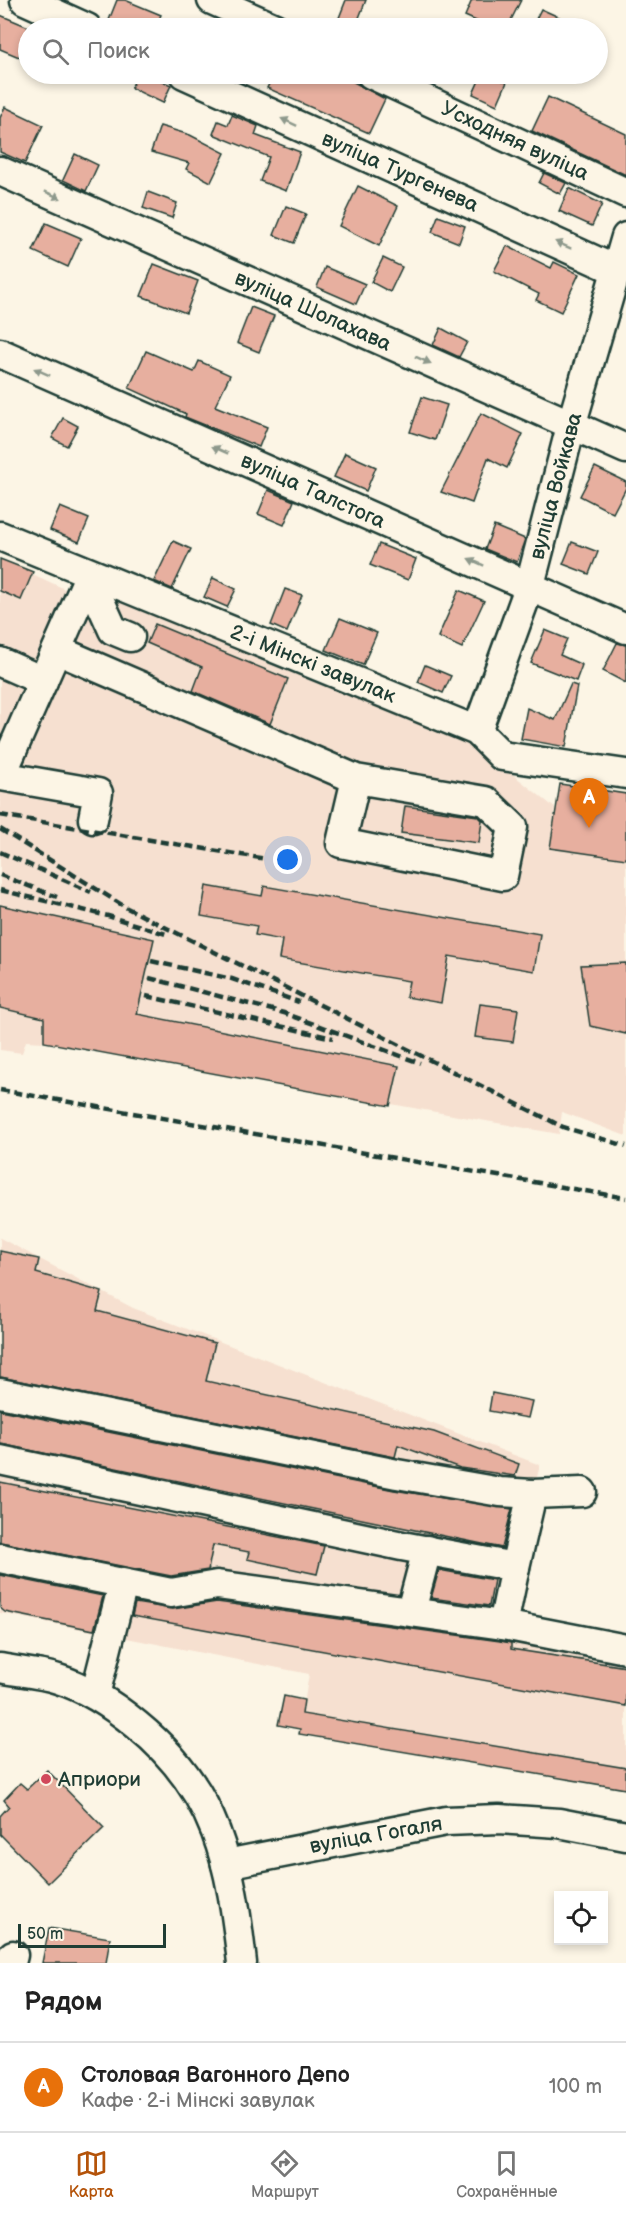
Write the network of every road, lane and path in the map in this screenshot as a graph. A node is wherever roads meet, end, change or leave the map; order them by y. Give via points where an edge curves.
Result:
1 (25, 0) edge
2 (212, 0) edge
3 (65, 18) edge
4 (252, 18) edge
5 (206, 84) edge
6 (392, 84) edge
7 (0, 171) edge
8 (626, 193) edge
9 (626, 237) edge
10 (616, 270) junction
11 (0, 353) edge
12 (571, 426) junction
13 (626, 449) edge
14 (0, 536) edge
15 (88, 578) junction
16 (530, 585) junction
17 (626, 629) edge
18 (129, 637) dead end
19 (57, 650) junction
20 (0, 662) edge
21 (43, 681) junction
22 (477, 731) junction
23 (626, 774) edge
24 (0, 777) edge
25 (356, 779) junction
26 (93, 819) dead end
27 (0, 1393) edge
28 (0, 1460) edge
29 (582, 1492) dead end
30 (532, 1494) junction
31 (427, 1550) junction
32 (0, 1558) edge
33 (515, 1568) junction
34 (123, 1584) junction
35 (411, 1611) junction
36 (503, 1625) junction
37 (626, 1649) edge
38 (0, 1668) edge
39 (95, 1695) junction
40 (626, 1836) edge
41 (226, 1864) junction
42 (242, 1963) edge

1 - 3 street
2 - 4 street
10 -> 5 street, вуліца Тургенева
6 - 8 street, Усходняя вуліца
7 -> 12 street, вуліца Шолахава
9 - 10 street, вуліца Войкава
10 - 12 street, вуліца Войкава
16 -> 11 street, вуліца Талстога
12 - 13 street, вуліца Шолахава
12 - 16 street, вуліца Войкава
14 - 15 street, 2-і Мінскі завулак
15 - 18 street via 112,630
15 - 19 street
15 - 22 street, 2-і Мінскі завулак
16 - 17 street, вуліца Талстога
16 - 22 street, вуліца Войкава
19 - 21 street
19 - 25 street
20 - 21 street
21 - 24 street
22 - 23 street, 2-і Мінскі завулак via 502,756
24 - 26 street via 98,793
25 - 25 street via 486,801 513,828 503,876 341,843
27 - 30 street via 397,1474
28 - 31 street
29 - 30 street
30 - 33 street
31 - 33 street
31 - 35 street
32 - 34 street
33 - 36 street
34 - 35 street via 171,1593 217,1585
34 - 39 street
35 - 36 street
36 - 37 street
38 - 39 street via 58,1679
39 - 41 street via 155,1739 188,1775 214,1822
40 - 41 street, вуліца Гогаля via 559,1823 446,1821
41 - 42 street

